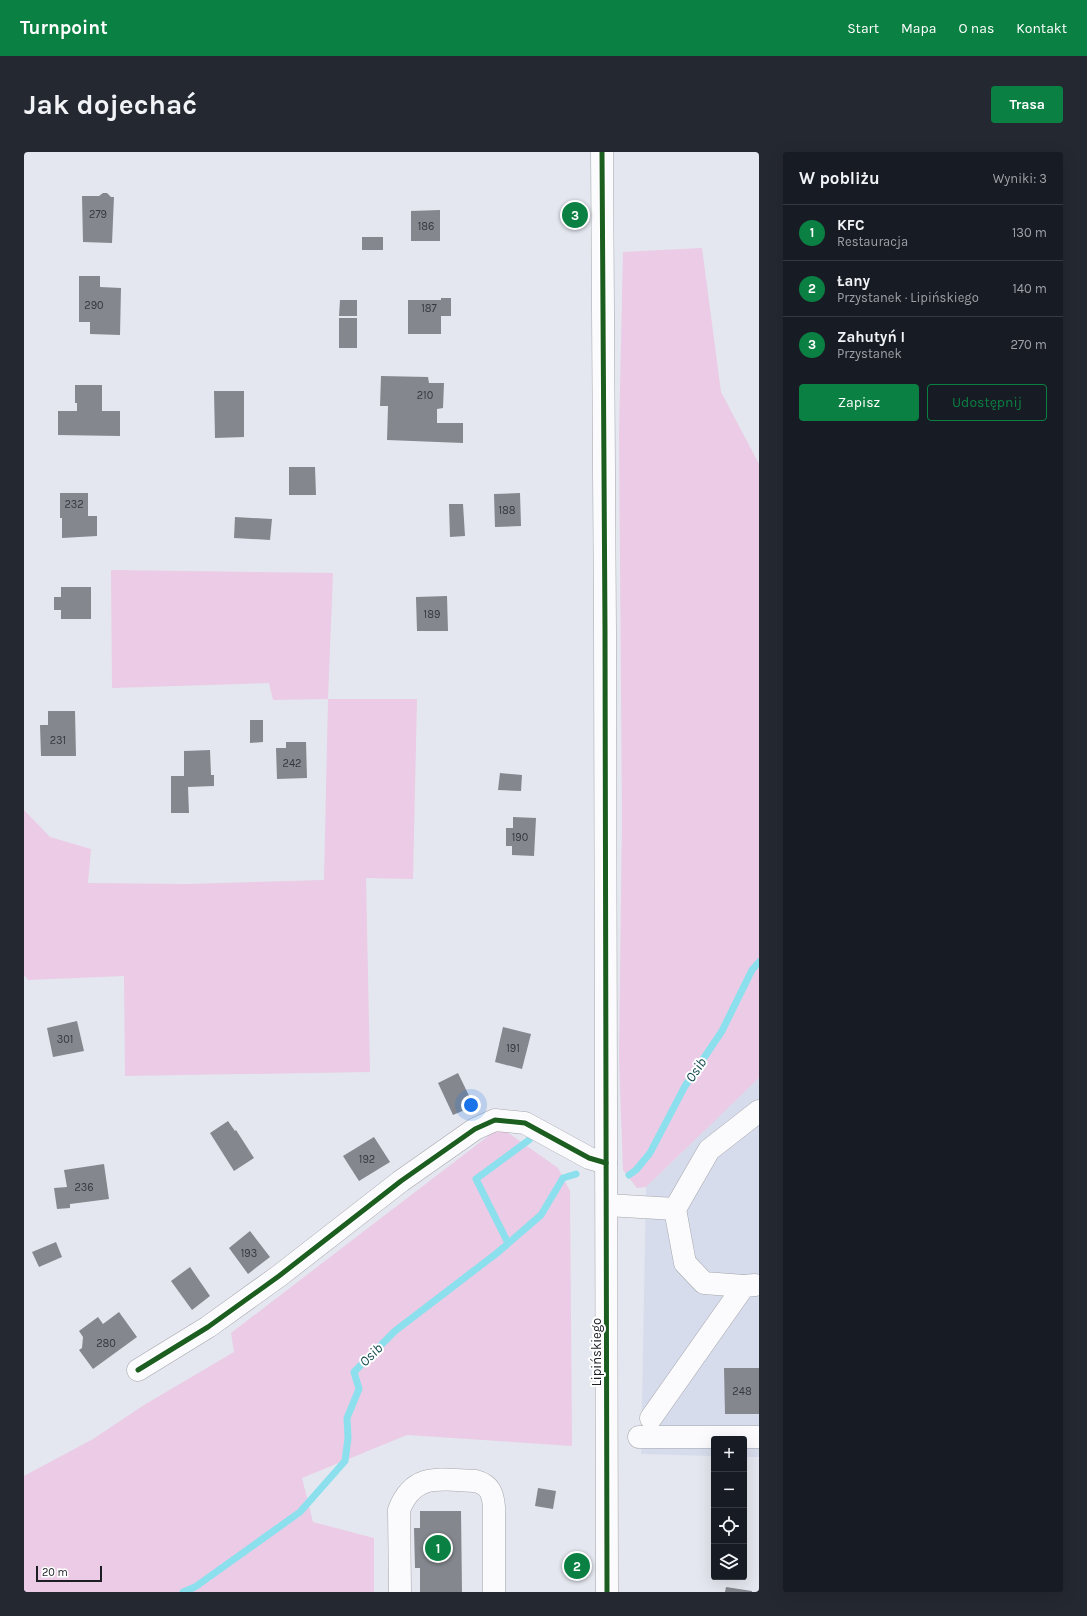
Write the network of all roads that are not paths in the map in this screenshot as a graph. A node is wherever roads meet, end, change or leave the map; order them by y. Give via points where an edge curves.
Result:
1 (602, 152) edge
2 (759, 1111) edge
3 (606, 1162) junction
4 (607, 1205) junction
5 (674, 1209) junction
6 (751, 1285) edge
7 (138, 1370) dead end
8 (652, 1418) dead end
9 (639, 1437) dead end
10 (759, 1437) edge
11 (494, 1507) junction
12 (400, 1592) edge
13 (408, 1592) edge
14 (494, 1592) edge
15 (607, 1592) edge

1 - 3 main road, Lipińskiego
2 - 5 main road via 709,1150
3 - 4 main road, Lipińskiego
3 - 7 main road via 589,1158 525,1123 495,1120 475,1129 401,1182 260,1290
4 - 5 main road
4 - 15 main road, Lipińskiego
5 - 6 main road via 685,1263 704,1283
6 - 8 main road
9 - 10 main road
11 - 12 main road via 490,1488 476,1481 428,1480 410,1490 399,1510
11 - 13 main road via 474,1492 422,1493 411,1505 409,1513
11 - 14 main road

